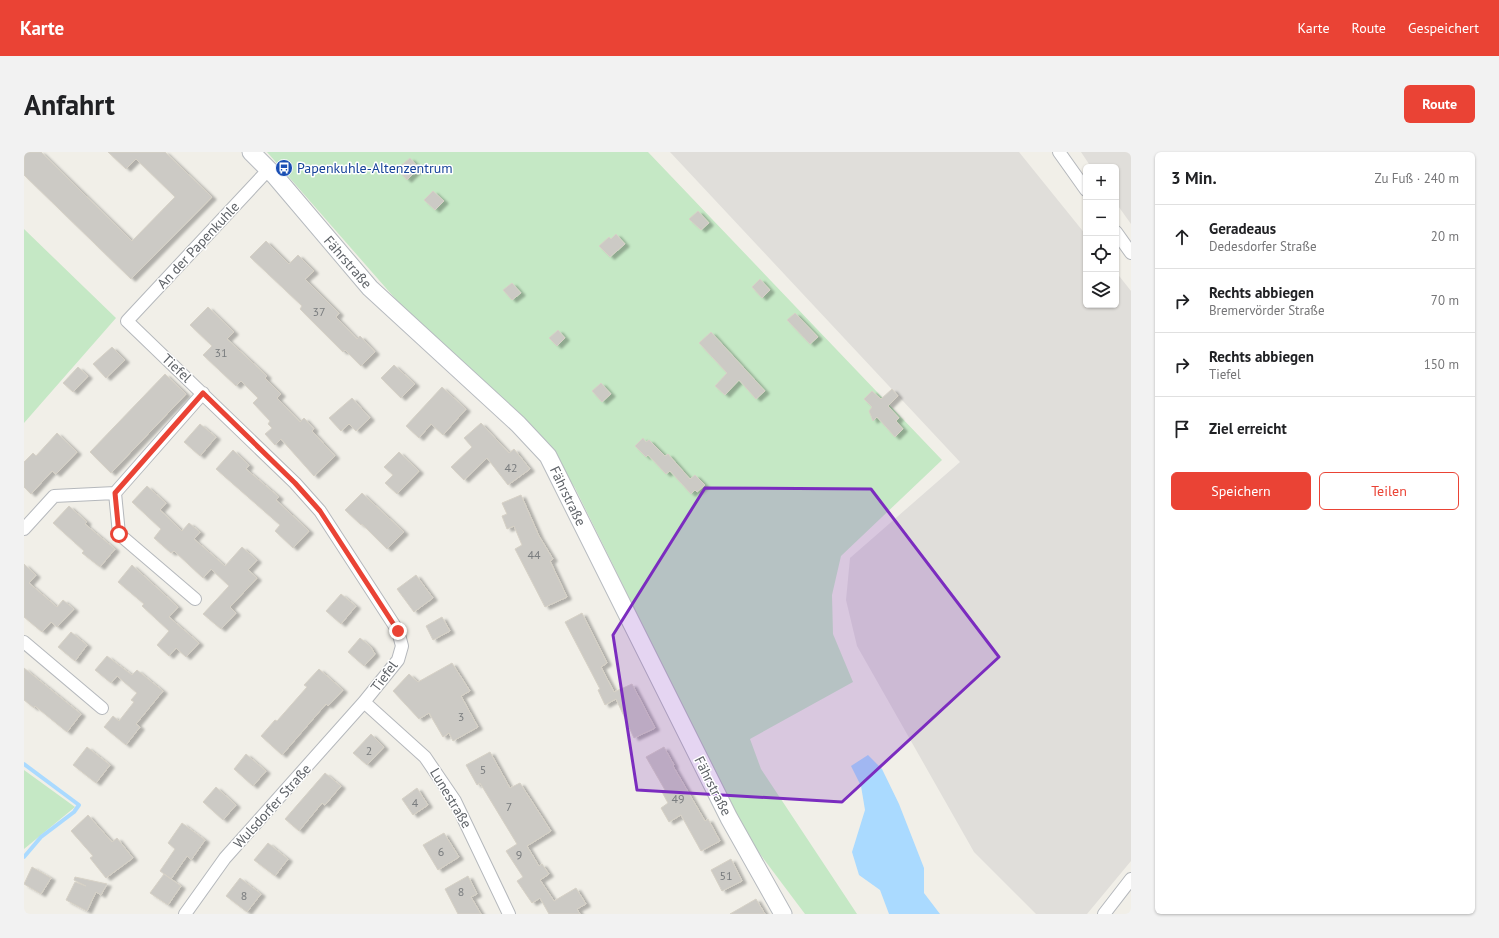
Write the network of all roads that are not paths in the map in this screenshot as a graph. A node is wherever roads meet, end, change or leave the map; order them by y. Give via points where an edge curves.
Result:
1 (251, 152) edge
2 (1059, 152) edge
3 (269, 169) junction
4 (1083, 186) edge
5 (1119, 236) edge
6 (1131, 253) edge
7 (127, 321) joint
8 (203, 393) junction
9 (115, 493) junction
10 (24, 529) edge
11 (195, 599) dead end
12 (24, 642) edge
13 (364, 702) junction
14 (102, 708) dead end
15 (1131, 879) edge
16 (185, 914) edge
17 (509, 914) edge
18 (783, 914) edge
19 (1104, 914) edge

1 - 3 street, Fährstraße
2 - 4 street
3 - 7 street, An der Papenkuhle
3 - 18 street, Fährstraße via 370,288 518,424 548,456 729,818
5 - 6 street
7 - 8 street, Tiefel
8 - 9 street
8 - 13 street, Tiefel via 320,511 398,631 402,646 398,660
9 - 10 street via 54,496
9 - 11 street via 119,534
12 - 14 street
13 - 16 street, Wulsdorfer Straße via 225,858
13 - 17 street, Lunestraße via 425,757 451,795
15 - 19 street

